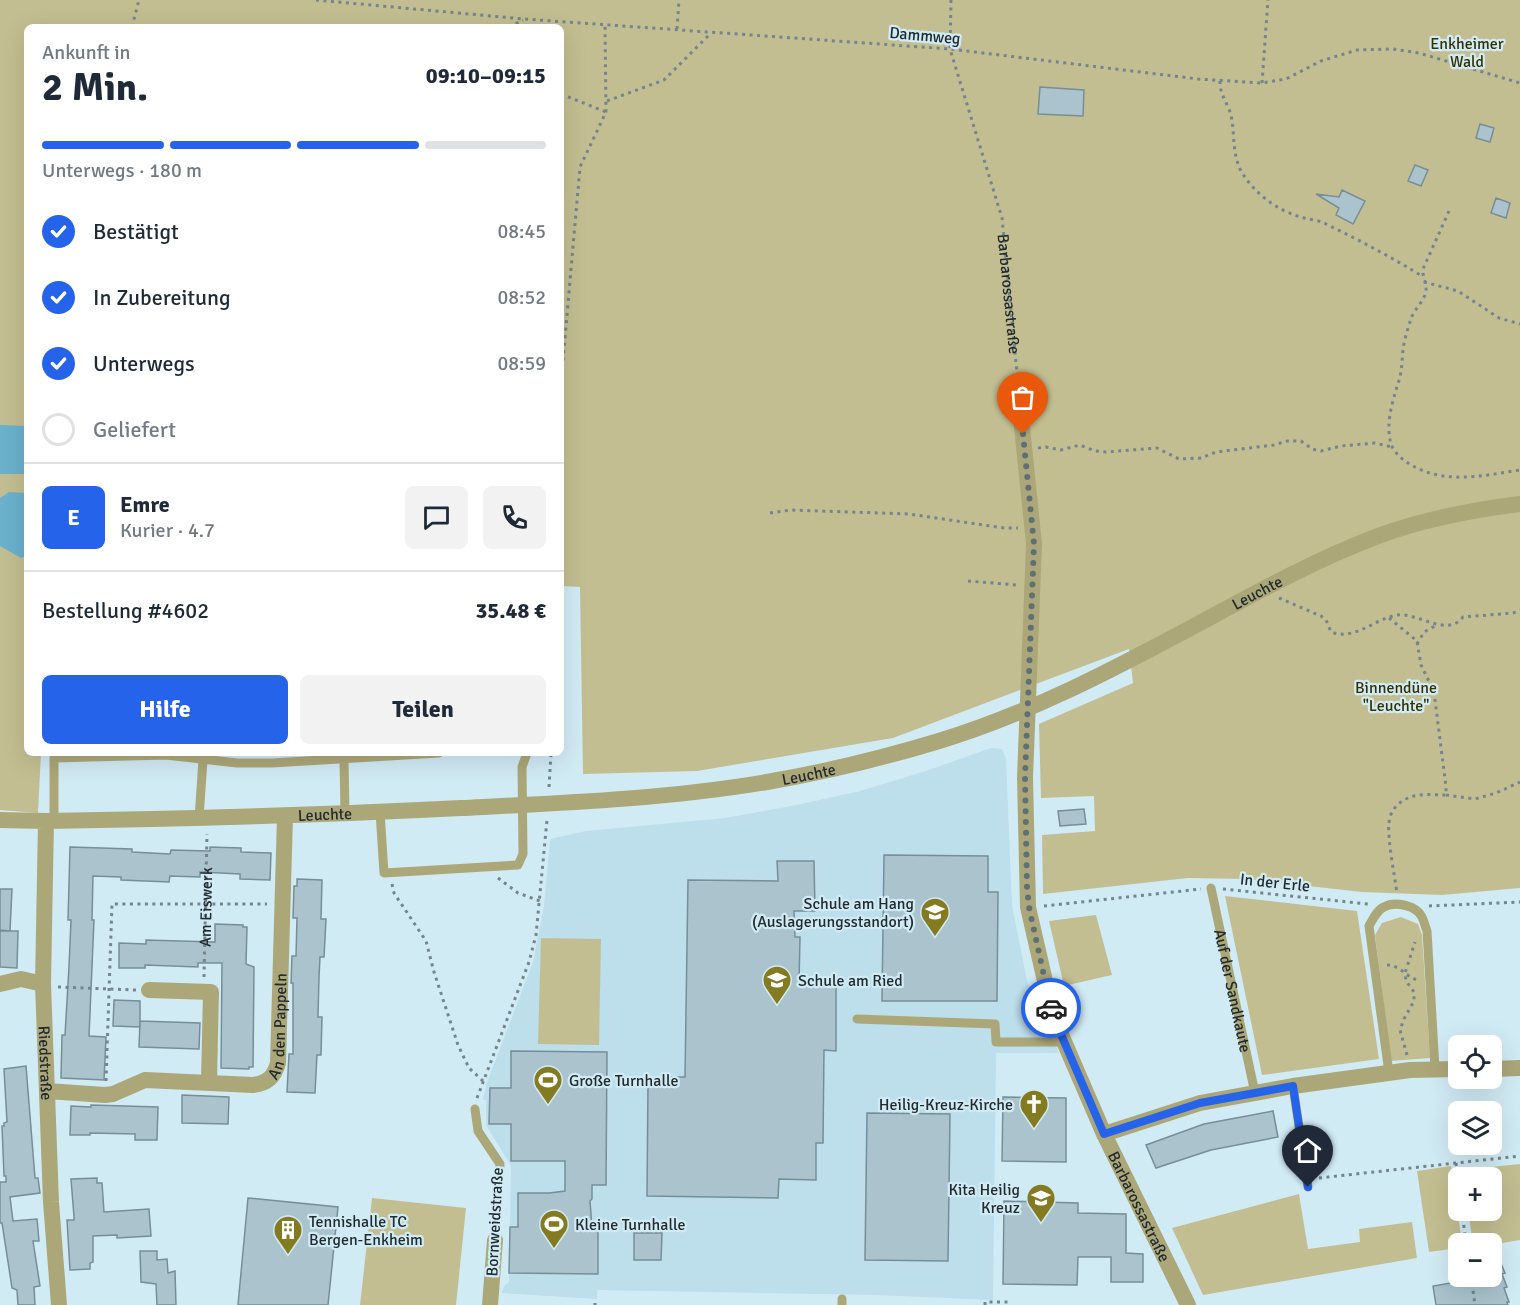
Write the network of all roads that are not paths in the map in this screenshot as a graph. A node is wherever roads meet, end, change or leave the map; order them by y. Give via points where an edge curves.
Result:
1 (1019, 398) road end
2 (1520, 504) edge
3 (1028, 710) junction
4 (129, 756) edge
5 (173, 756) edge
6 (398, 756) edge
7 (526, 756) edge
8 (203, 760) junction
9 (344, 760) junction
10 (522, 805) junction
11 (380, 812) junction
12 (345, 813) junction
13 (285, 816) junction
14 (203, 818) junction
15 (0, 820) edge
16 (50, 821) junction
17 (1212, 888) road end
18 (0, 984) edge
19 (43, 984) junction
20 (149, 990) road end
21 (857, 1019) dead end
22 (1064, 1042) junction
23 (1520, 1068) edge
24 (1435, 1069) junction
25 (1448, 1069) edge
26 (1502, 1069) edge
27 (1389, 1073) junction
28 (209, 1082) junction
29 (1293, 1086) junction
30 (47, 1091) junction
31 (1255, 1093) junction
32 (475, 1109) road end
33 (1104, 1134) junction
34 (1307, 1183) road end
35 (495, 1240) joint
36 (59, 1305) edge
37 (490, 1305) edge
38 (1188, 1305) edge

1 - 3 street, Barbarossastraße via 1032,528
2 - 3 street, Leuchte via 1418,524 1338,552
3 - 10 street, Leuchte via 941,740 768,782
3 - 22 street, Barbarossastraße via 1025,778 1029,907 1053,1016
4 - 16 lane via 54,758
5 - 8 lane
6 - 9 lane
7 - 10 lane via 522,767
8 - 9 lane via 257,764
8 - 14 lane
9 - 12 lane
10 - 11 street, Leuchte
10 - 11 lane via 521,861 512,867 384,873
11 - 12 street, Leuchte
12 - 13 street, Leuchte
13 - 14 street, Leuchte
13 - 28 street, An den Pappeln via 276,1070 263,1083
14 - 16 street, Leuchte
15 - 16 street, Leuchte
16 - 19 street, Riedstraße
17 - 31 lane, Auf der Sandkaute
18 - 19 street via 21,979
19 - 30 street, Riedstraße
20 - 28 street via 211,992
21 - 22 lane via 995,1024 996,1042
22 - 33 street, Barbarossastraße
23 - 26 street
24 - 25 street
24 - 27 street
24 - 27 lane via 1427,931 1422,915 1411,906 1399,904 1384,907 1369,926
27 - 29 street
28 - 30 street, An den Pappeln via 145,1080 105,1095
29 - 31 street
29 - 34 lane
30 - 36 street, Riedstraße
31 - 33 street via 1200,1103
32 - 35 lane, Bornweidstraße via 478,1131 500,1164
33 - 38 street, Barbarossastraße
35 - 37 street, Bornweidstraße

